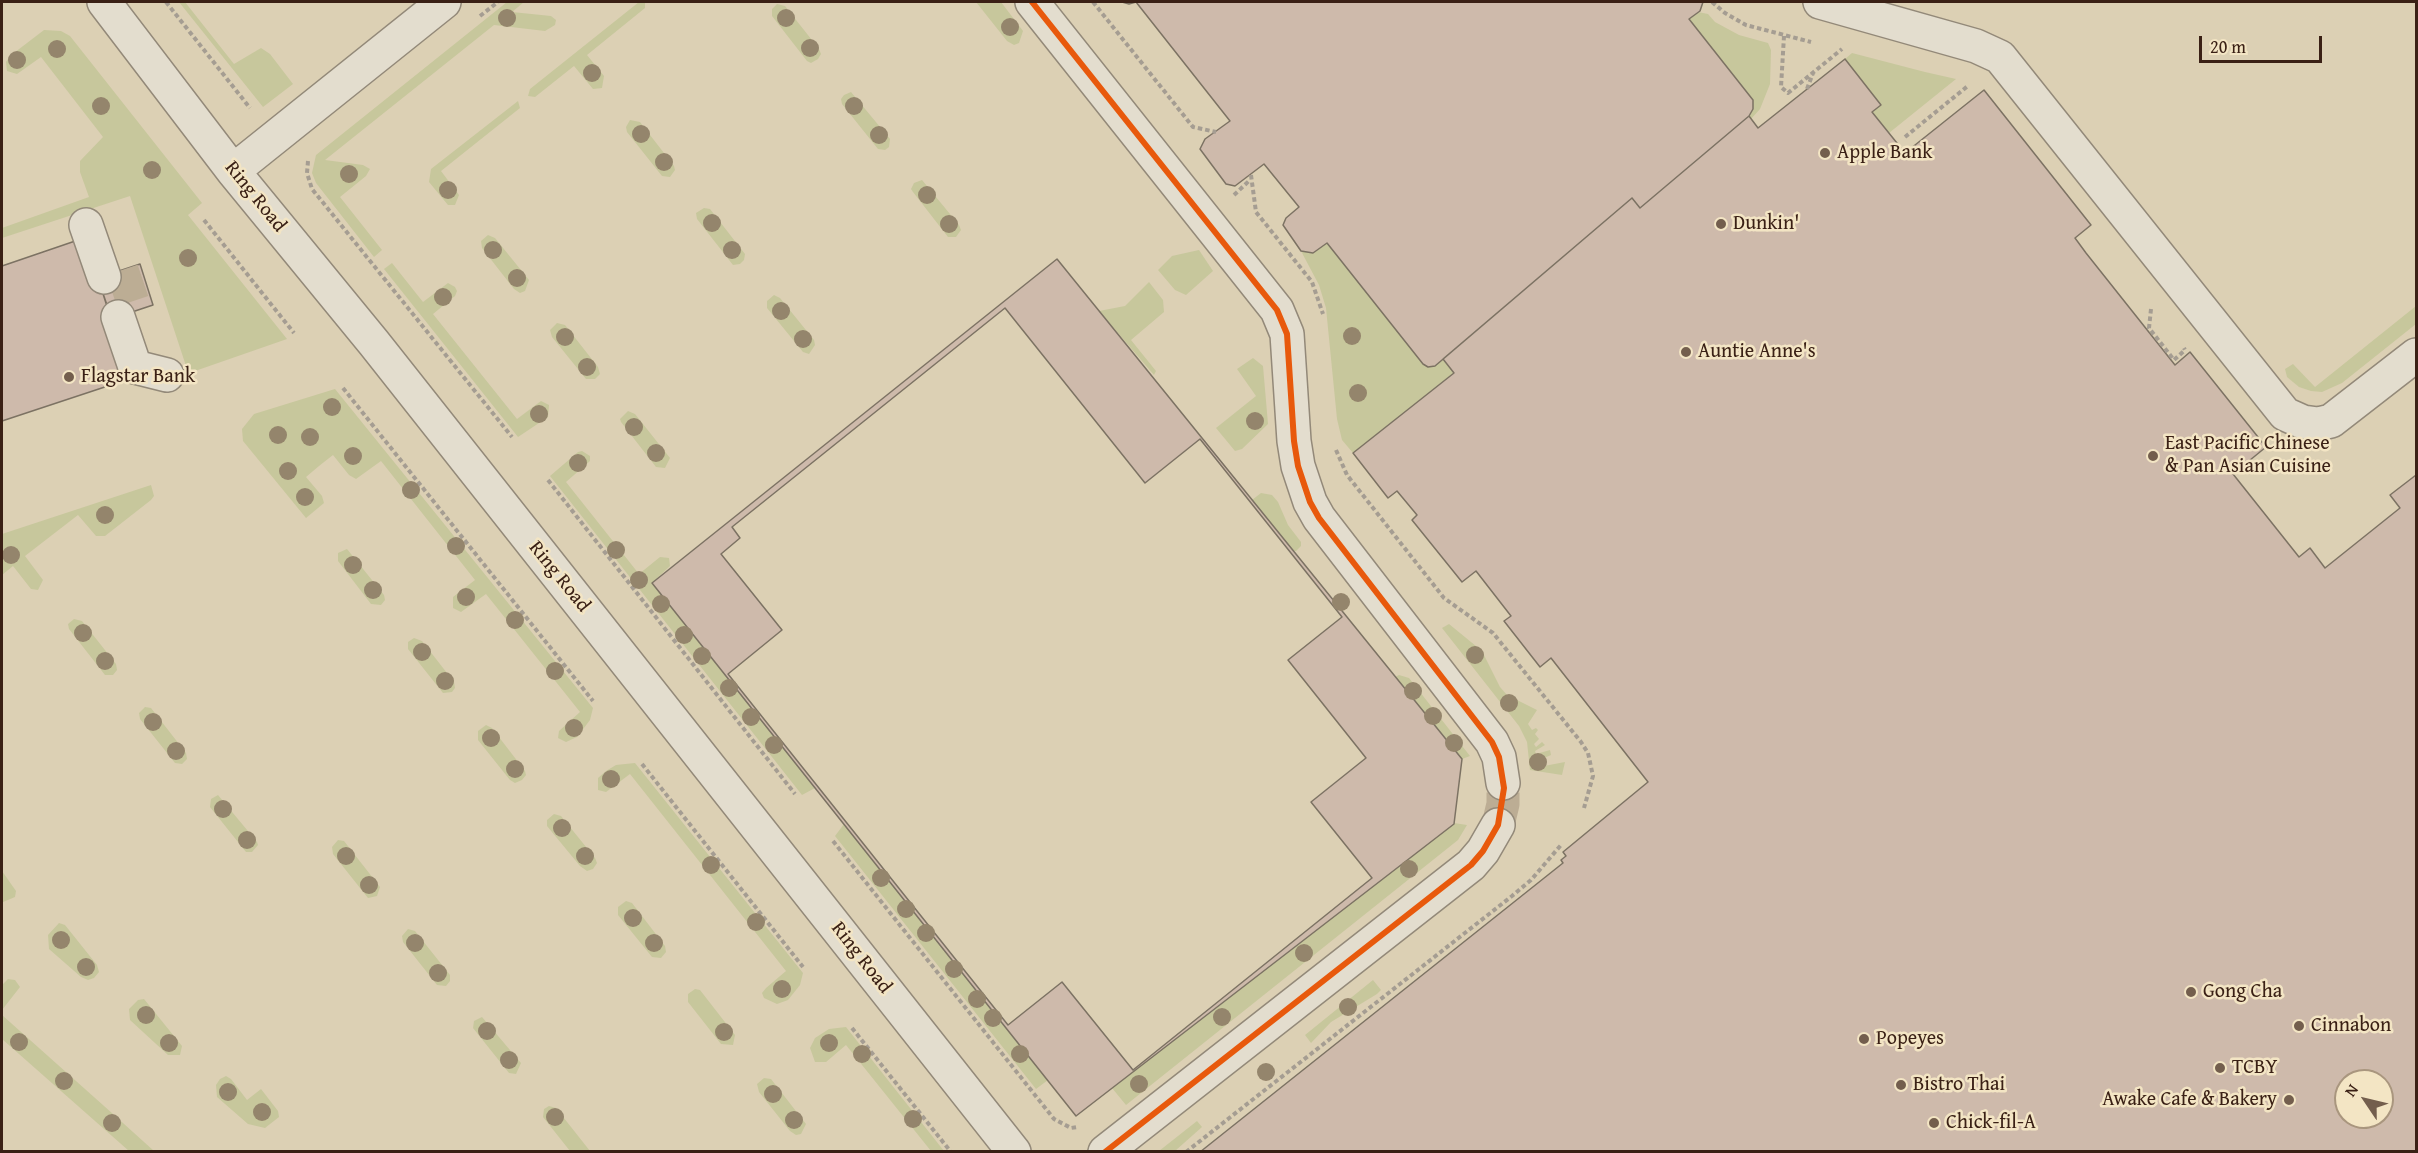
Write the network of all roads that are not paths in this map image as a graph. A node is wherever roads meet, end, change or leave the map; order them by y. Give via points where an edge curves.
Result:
1 (104, 2) edge
2 (444, 2) edge
3 (1032, 2) edge
4 (1820, 2) edge
5 (233, 171) junction
6 (97, 226) dead end
7 (113, 273) tunnel mouth
8 (127, 314) tunnel mouth
9 (2416, 355) edge
10 (167, 375) dead end
11 (1503, 783) tunnel mouth
12 (1498, 825) tunnel mouth
13 (1014, 1152) edge
14 (1105, 1152) edge

1 - 5 lane, Ring Road
2 - 5 lane
3 - 11 lane via 1277,310 1287,334 1294,441 1310,502 1492,742
4 - 9 lane via 1976,46 2000,57 2285,414 2303,422 2331,421
5 - 13 lane, Ring Road via 374,343
6 - 7 lane
8 - 10 lane via 153,363
12 - 14 lane via 1471,865

